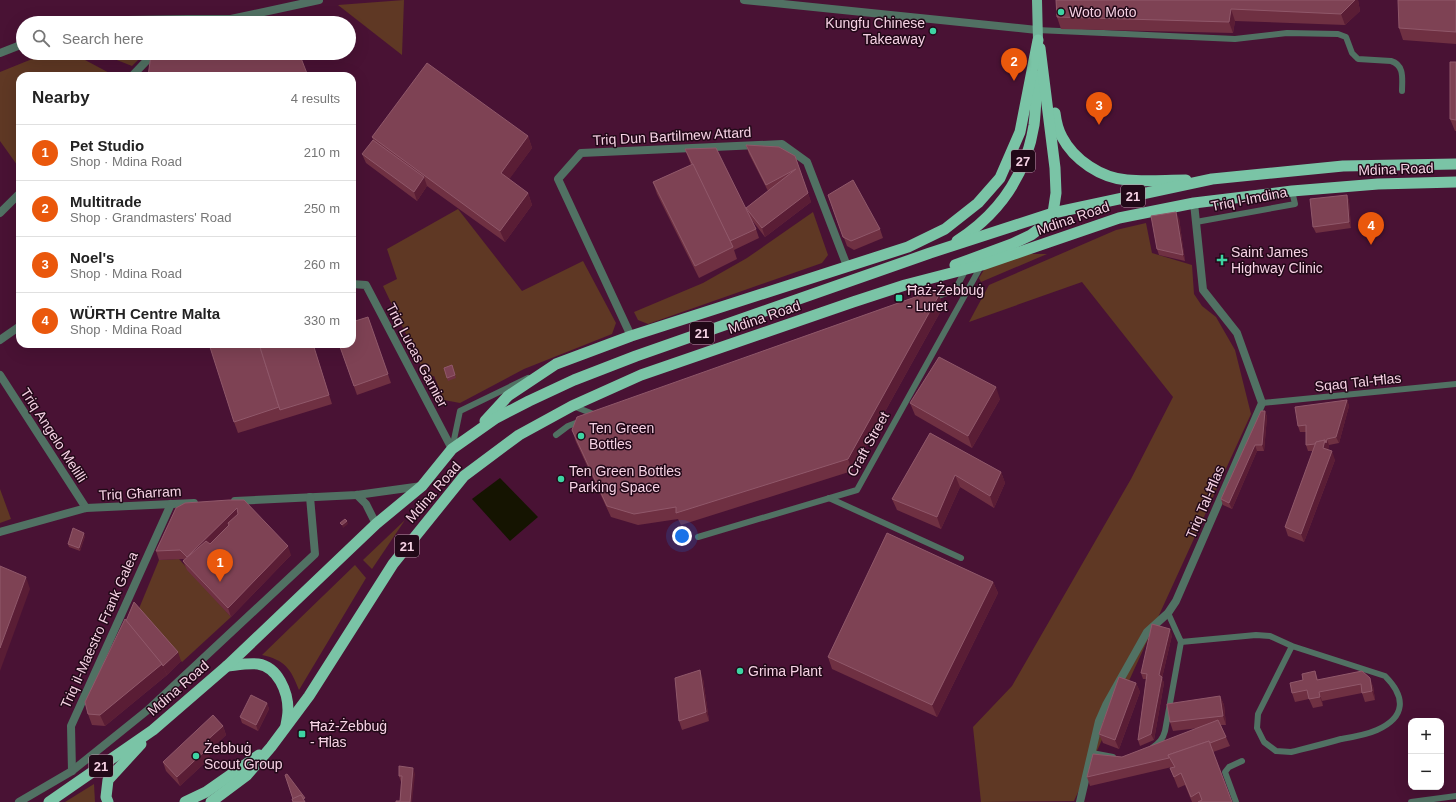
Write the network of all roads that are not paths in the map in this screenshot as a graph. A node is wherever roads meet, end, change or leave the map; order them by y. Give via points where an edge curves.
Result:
1 (319, 0) edge
2 (744, 0) edge
3 (1036, 0) edge
4 (245, 16) edge
5 (1038, 35) junction
6 (16, 47) edge
7 (0, 53) edge
8 (148, 60) edge
9 (137, 72) edge
10 (1402, 91) dead end
11 (1456, 164) edge
12 (1212, 179) junction
13 (1456, 182) edge
14 (1292, 191) junction
15 (16, 197) edge
16 (1194, 203) junction
17 (1054, 210) junction
18 (0, 213) edge
19 (1196, 222) junction
20 (942, 250) junction
21 (982, 265) junction
22 (847, 266) junction
23 (966, 268) junction
24 (356, 284) edge
25 (926, 301) edge
26 (853, 302) junction
27 (16, 329) edge
28 (631, 336) junction
29 (0, 340) edge
30 (556, 364) junction
31 (0, 376) edge
32 (1456, 384) edge
33 (1262, 403) junction
34 (572, 406) junction
35 (605, 413) edge
36 (597, 416) junction
37 (471, 436) junction
38 (556, 436) dead end
39 (452, 449) junction
40 (422, 486) junction
41 (357, 495) junction
42 (310, 498) junction
43 (829, 498) junction
44 (225, 502) edge
45 (202, 503) edge
46 (171, 504) junction
47 (86, 508) junction
48 (376, 524) junction
49 (0, 532) edge
50 (698, 537) dead end
51 (961, 558) dead end
52 (1168, 613) junction
53 (1181, 642) junction
54 (1292, 646) junction
55 (227, 666) junction
56 (286, 727) junction
57 (153, 730) junction
58 (271, 747) junction
59 (1147, 750) edge
60 (1092, 752) junction
61 (1120, 759) edge
62 (1242, 761) dead end
63 (72, 771) junction
64 (1456, 796) edge
65 (19, 802) edge
66 (49, 802) edge
67 (108, 802) edge
68 (185, 802) edge
69 (211, 802) edge
70 (1080, 802) edge
71 (1236, 802) edge
72 (1410, 802) edge

1 - 4 street
2 - 5 street
3 - 5 main road, 27
5 - 10 lane via 1235,40 1287,33 1338,34 1346,37 1352,53 1358,59 1396,63 1402,72
5 - 12 highway via 1058,129 1064,141 1080,160 1098,172 1126,180
5 - 17 highway, 27 via 1056,180
5 - 20 highway, 27 via 1034,126 1025,157 1012,187 994,212
5 - 22 highway via 1020,132 1000,178 978,203 945,229 908,247
6 - 7 street
8 - 9 street
11 - 12 highway, Mdina Road via 1343,166
12 - 17 highway, Mdina Road / 21
13 - 14 highway, Mdina Road via 1378,184
14 - 16 highway, Mdina Road
14 - 19 lane, Triq l-Imdina via 1295,204
15 - 18 street
16 - 19 street
16 - 21 highway, Mdina Road via 1119,218
17 - 20 highway, Mdina Road / 21
17 - 26 highway via 1043,226 1017,242
19 - 33 street via 1203,290 1237,333
20 - 37 highway, Mdina Road / 21 via 574,380 496,418
21 - 23 highway, Mdina Road
21 - 43 lane, Craft Street via 856,490
22 - 28 highway
22 - 28 street, Triq Dun Bartilmew Attard via 807,162 782,144 581,153 558,179
23 - 25 lane via 955,290
23 - 26 highway, Mdina Road / 21
24 - 39 street, Triq Lucas Garnier via 366,285
26 - 34 highway, Mdina Road / 21 via 641,375
27 - 29 street
28 - 30 highway
30 - 37 highway via 508,396
30 - 39 lane, Mdina Road via 460,411
31 - 47 street, Triq Angelo Melilli
32 - 33 lane, Sqaq Tal-Ħlas
33 - 52 street, Triq Tal-Ħlas via 1176,601
34 - 36 lane
34 - 56 highway, Mdina Road / 21 via 519,435 464,476 392,564 309,696
35 - 36 lane
36 - 38 lane via 568,426
37 - 39 highway, Mdina Road / 21
39 - 40 highway, Mdina Road / 21
40 - 41 street
40 - 48 highway, Mdina Road / 21
41 - 42 street
41 - 48 street via 366,504
42 - 44 street
42 - 63 street via 315,554 149,709
43 - 50 lane, Craft Street
43 - 51 lane
45 - 46 street, Triq Għarram
46 - 47 street, Triq Għarram
46 - 63 street, Triq il-Maestro Frank Galea via 71,726
47 - 49 street, Triq Għarram
48 - 55 highway, Mdina Road / 21
52 - 53 lane
52 - 60 street, Triq Tal-Ħlas via 1147,632 1106,705 1099,721
53 - 54 lane via 1256,635 1270,636
53 - 59 lane via 1163,738
54 - 54 lane via 1385,676 1395,685 1400,698 1399,713 1389,724 1376,731 1290,752 1276,751 1264,742 1257,728 1258,714
55 - 56 highway via 260,664 275,674 286,694
55 - 57 highway, Mdina Road / 21
56 - 58 highway, Mdina Road / 21
57 - 66 highway, Mdina Road / 21
57 - 67 highway via 108,780
58 - 68 highway via 206,792
58 - 69 highway, Mdina Road / 21 via 247,775
60 - 61 lane
60 - 70 street, Triq Tal-Ħlas
62 - 71 lane via 1229,767 1225,772
63 - 65 street
64 - 72 lane

